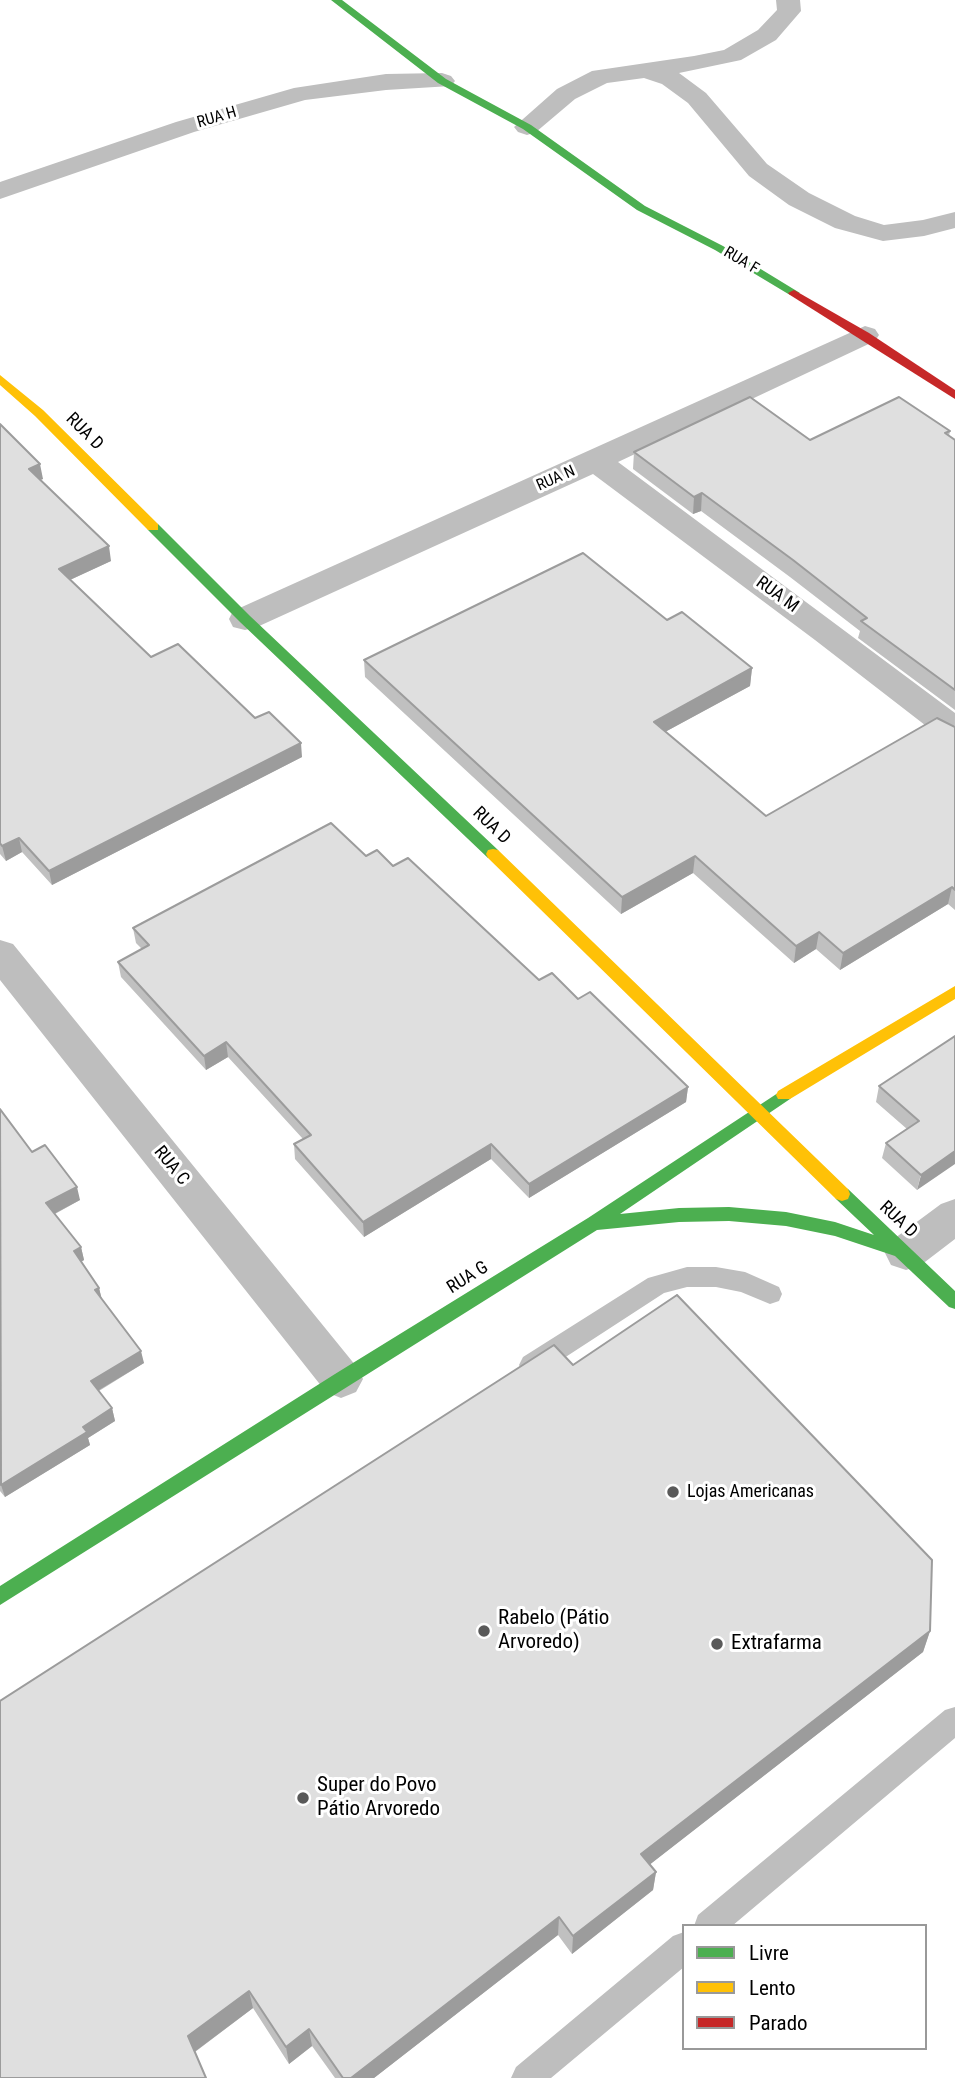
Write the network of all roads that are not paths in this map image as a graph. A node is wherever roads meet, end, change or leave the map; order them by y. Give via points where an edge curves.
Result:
1 (336, 0) edge
2 (788, 0) edge
3 (643, 69) junction
4 (442, 81) junction
5 (527, 127) junction
6 (0, 191) edge
7 (955, 220) edge
8 (865, 335) junction
9 (0, 379) edge
10 (955, 395) edge
11 (596, 461) junction
12 (245, 619) junction
13 (955, 731) edge
14 (0, 954) edge
15 (955, 992) edge
16 (756, 1112) junction
17 (955, 1216) edge
18 (594, 1223) junction
19 (906, 1254) junction
20 (770, 1294) dead end
21 (955, 1301) edge
22 (516, 1375) edge
23 (341, 1379) junction
24 (0, 1595) edge
25 (955, 1720) edge
26 (711, 1924) edge
27 (682, 1949) edge
28 (527, 2078) edge

1 - 4 street, RUA F
2 - 3 street via 789,11 767,35 732,55
3 - 5 street via 601,76 566,94
3 - 7 street via 671,79 697,98 758,170 799,199 845,222 883,233
4 - 5 street, RUA F
4 - 6 street, RUA H via 386,82 303,93 185,127
5 - 8 street, RUA F via 641,208 719,248
8 - 10 street, RUA F
8 - 11 street, RUA N
9 - 12 street, RUA D
11 - 12 street, RUA N
11 - 13 street, RUA M
12 - 16 street, RUA D
14 - 23 street, RUA C
15 - 16 street, RUA G
16 - 18 street, RUA G
16 - 19 street, RUA D
17 - 19 street
18 - 19 street via 679,1215 786,1219 835,1229
18 - 23 street, RUA G
19 - 21 street, RUA D
20 - 22 lane via 745,1282 716,1277 657,1285
23 - 24 street, RUA G
25 - 26 lane
27 - 28 lane

